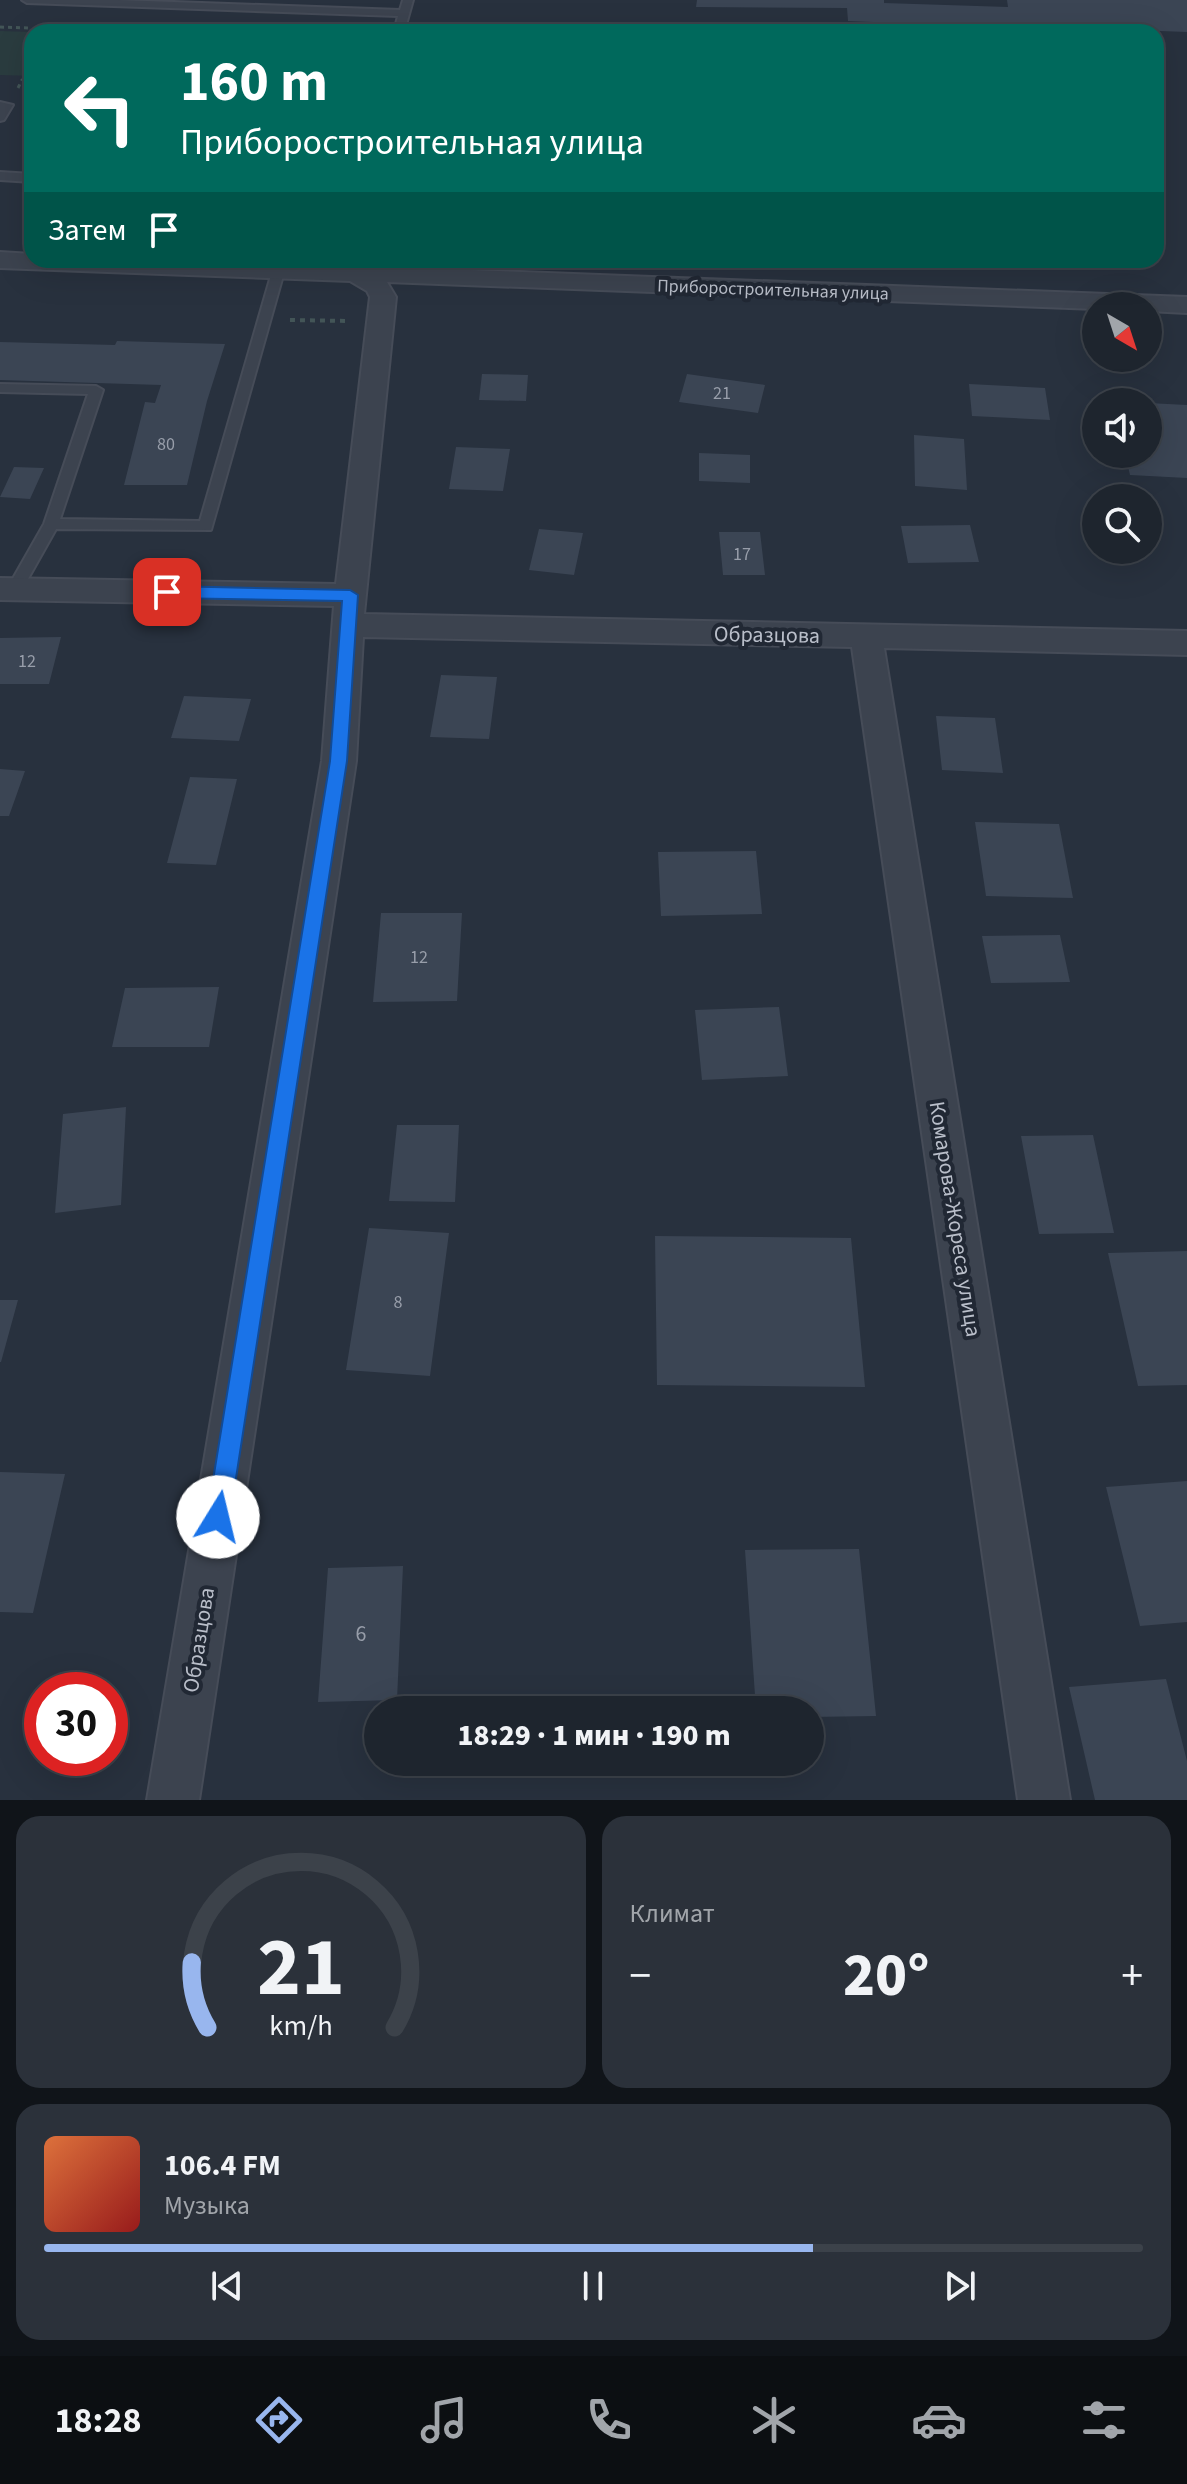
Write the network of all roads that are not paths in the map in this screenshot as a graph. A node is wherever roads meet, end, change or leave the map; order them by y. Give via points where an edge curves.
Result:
1 (27, 0) edge
2 (408, 0) edge
3 (222, 4) edge
4 (405, 13) junction
5 (402, 24) edge
6 (0, 105) edge
7 (0, 118) edge
8 (0, 176) edge
9 (24, 178) edge
10 (0, 260) edge
11 (24, 261) edge
12 (185, 268) edge
13 (278, 272) junction
14 (359, 276) junction
15 (1187, 305) edge
16 (0, 388) edge
17 (51, 524) junction
18 (8, 589) edge
19 (349, 610) junction
20 (866, 637) junction
21 (1187, 643) edge
22 (173, 1800) edge
23 (1044, 1800) edge

1 - 3 lane
2 - 4 lane
3 - 4 lane
4 - 5 lane
6 - 7 lane via 7,105
8 - 9 lane
10 - 11 street, Приборостроительная улица
12 - 13 street, Приборостроительная улица
13 - 14 street, Приборостроительная улица
13 - 17 lane via 206,526
14 - 15 street, Приборостроительная улица
14 - 19 street via 377,286 383,297
16 - 17 lane via 96,390
17 - 18 lane
18 - 19 street
19 - 20 street, Образцова
19 - 22 street, Образцова via 339,761
20 - 21 street, Образцова
20 - 23 street, Комарова-Жореса улица

